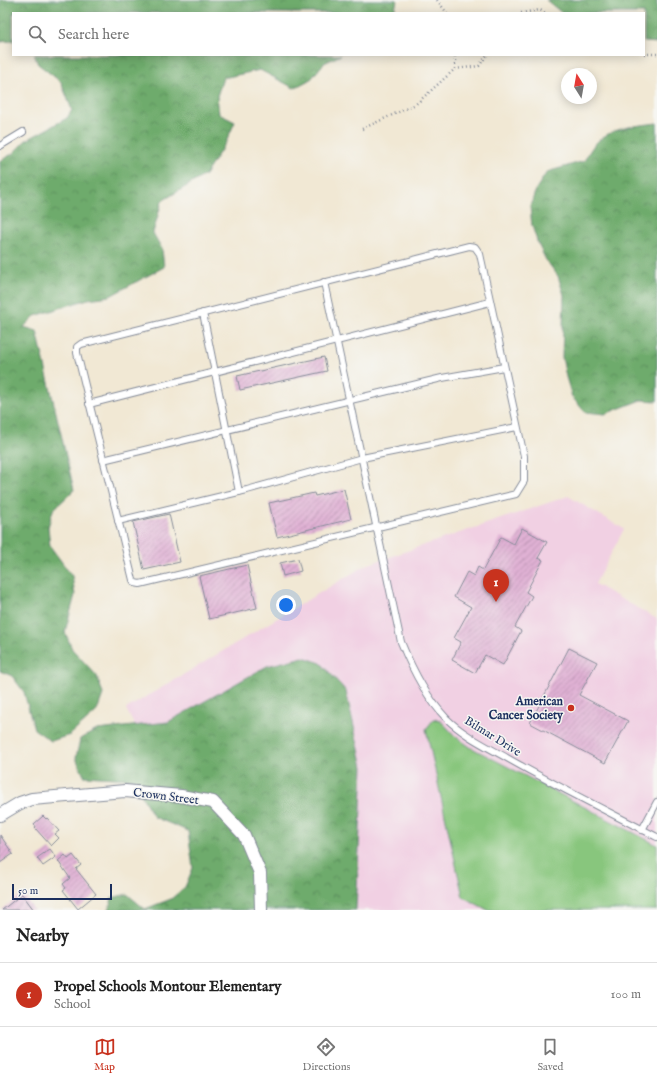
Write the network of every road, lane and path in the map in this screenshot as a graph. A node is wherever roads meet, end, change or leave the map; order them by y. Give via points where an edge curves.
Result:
1 (437, 0) edge
2 (446, 12) edge
3 (527, 12) edge
4 (543, 12) edge
5 (645, 54) edge
6 (657, 54) edge
7 (455, 56) edge
8 (486, 56) edge
9 (455, 69) junction
10 (362, 128) dead end
11 (23, 132) dead end
12 (0, 146) edge
13 (324, 282) junction
14 (490, 302) junction
15 (203, 313) junction
16 (337, 341) junction
17 (504, 367) junction
18 (215, 372) junction
19 (349, 400) junction
20 (89, 404) junction
21 (517, 427) junction
22 (227, 430) junction
23 (362, 458) junction
24 (103, 460) junction
25 (239, 492) junction
26 (118, 521) junction
27 (376, 528) junction
28 (657, 802) edge
29 (0, 815) edge
30 (642, 830) junction
31 (657, 837) edge
32 (261, 910) edge

1 - 2 path
3 - 4 path
5 - 6 path
7 - 9 path
8 - 9 path via 479,66
9 - 10 path via 416,104
11 - 12 lane
13 - 14 lane via 469,246 475,247 480,254
13 - 15 lane
13 - 16 lane, Bilmar Drive
14 - 16 lane
14 - 17 lane
15 - 18 lane
15 - 20 lane via 77,347
16 - 18 lane
16 - 19 lane, Bilmar Drive
17 - 19 lane via 442,378
17 - 21 lane
18 - 20 lane
18 - 22 lane
19 - 22 lane
19 - 23 lane, Bilmar Drive
20 - 24 lane
21 - 23 lane
21 - 27 lane via 524,456 524,481 516,494
22 - 24 lane
22 - 25 lane
23 - 25 lane
23 - 27 lane, Bilmar Drive
24 - 26 lane
25 - 26 lane
26 - 27 lane via 133,580 140,584
27 - 30 lane, Bilmar Drive via 401,642 410,665 446,718 469,736 514,762
28 - 30 lane
29 - 32 street, Crown Street via 32,799 125,791 213,802 244,835 260,873
30 - 31 lane, Bilmar Drive

